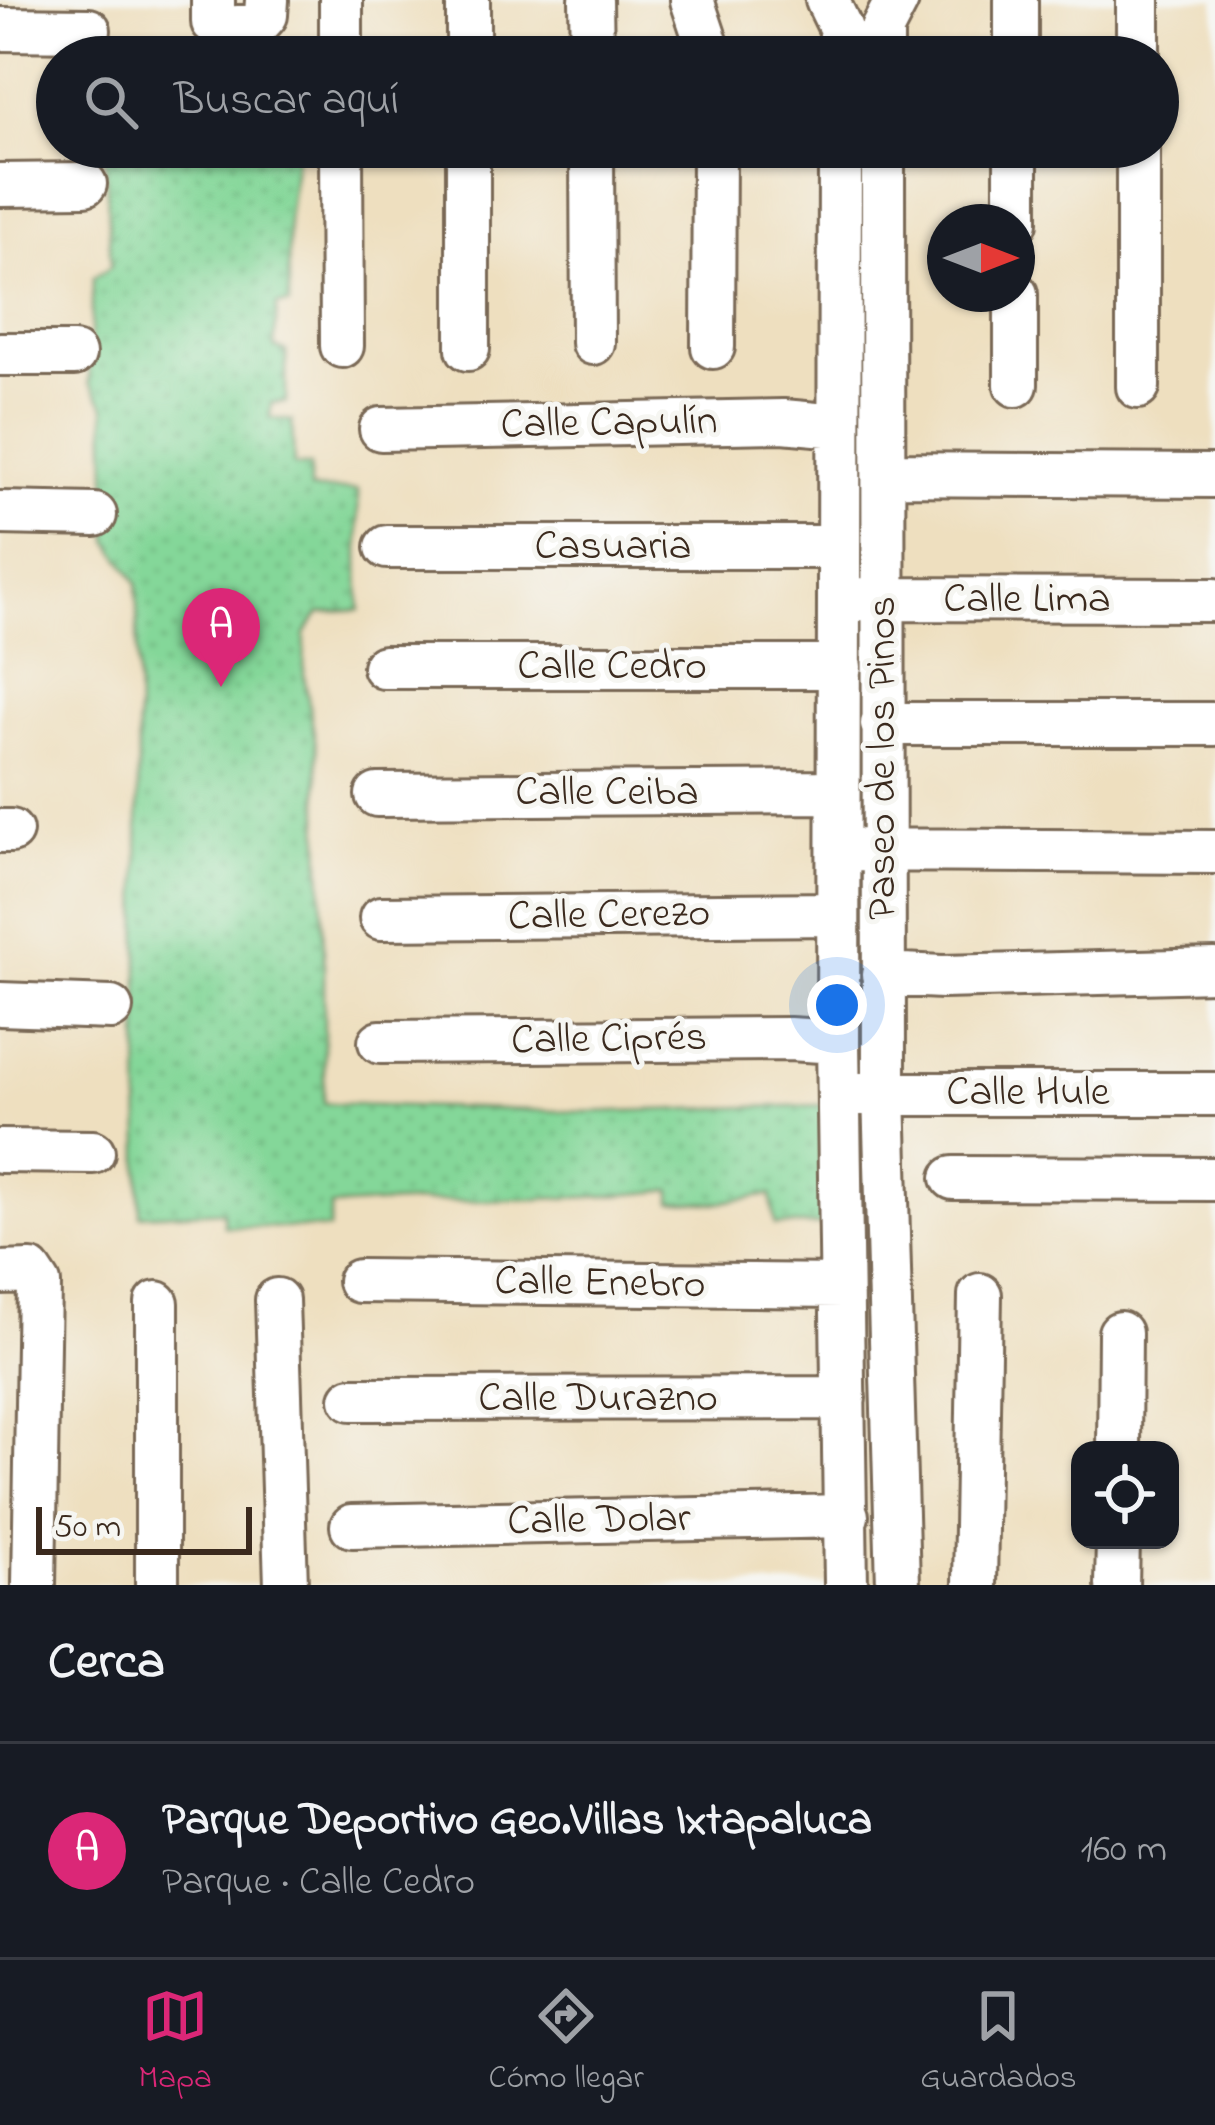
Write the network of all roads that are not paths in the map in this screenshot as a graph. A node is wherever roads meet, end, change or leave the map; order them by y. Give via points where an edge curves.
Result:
1 (214, 0) edge
2 (267, 0) edge
3 (341, 0) edge
4 (469, 0) edge
5 (591, 0) edge
6 (692, 0) edge
7 (1016, 0) edge
8 (1138, 0) edge
9 (0, 29) edge
10 (89, 30) dead end
11 (341, 36) edge
12 (469, 36) edge
13 (592, 36) edge
14 (704, 36) edge
15 (1016, 36) edge
16 (1138, 36) edge
17 (341, 168) edge
18 (469, 168) edge
19 (592, 168) edge
20 (714, 168) edge
21 (840, 168) edge
22 (883, 168) edge
23 (1016, 168) edge
24 (1138, 168) edge
25 (85, 184) dead end
26 (0, 185) edge
27 (1016, 204) edge
28 (1016, 312) edge
29 (593, 343) dead end
30 (342, 346) dead end
31 (713, 347) dead end
32 (469, 349) dead end
33 (0, 354) edge
34 (74, 355) dead end
35 (1016, 385) dead end
36 (1138, 387) dead end
37 (838, 426) junction
38 (381, 429) dead end
39 (885, 474) junction
40 (1215, 476) edge
41 (0, 513) edge
42 (95, 515) dead end
43 (387, 547) dead end
44 (839, 547) junction
45 (839, 599) junction
46 (883, 600) junction
47 (1215, 600) edge
48 (384, 667) dead end
49 (840, 667) junction
50 (882, 724) junction
51 (1215, 724) edge
52 (838, 792) junction
53 (376, 795) dead end
54 (838, 850) junction
55 (884, 850) junction
56 (1215, 852) edge
57 (838, 914) junction
58 (381, 918) dead end
59 (1215, 970) edge
60 (883, 974) junction
61 (0, 1004) edge
62 (111, 1008) dead end
63 (380, 1042) dead end
64 (838, 1042) junction
65 (884, 1093) junction
66 (842, 1094) junction
67 (1215, 1094) edge
68 (0, 1151) edge
69 (93, 1152) dead end
70 (953, 1178) dead end
71 (1215, 1179) edge
72 (0, 1273) edge
73 (359, 1281) dead end
74 (841, 1286) junction
75 (980, 1295) dead end
76 (277, 1300) dead end
77 (157, 1303) dead end
78 (1120, 1333) dead end
79 (844, 1398) junction
80 (352, 1399) dead end
81 (1119, 1441) edge
82 (847, 1516) junction
83 (352, 1526) dead end
84 (1118, 1549) edge
85 (34, 1585) edge
86 (157, 1585) edge
87 (286, 1585) edge
88 (846, 1585) edge
89 (898, 1585) edge
90 (975, 1585) edge
91 (1117, 1585) edge

1 - 2 street via 213,22 222,28 256,26
3 - 11 street
4 - 12 street
5 - 13 street
6 - 14 street
7 - 15 street
8 - 16 street
9 - 10 street
17 - 30 street
18 - 32 street
19 - 29 street
20 - 31 street
21 - 37 street, Paseo de los Pinos
22 - 39 street, Paseo de los Pinos
23 - 27 street
24 - 36 street
25 - 26 street
28 - 35 street
33 - 34 street
37 - 38 street, Calle Capulín
37 - 44 street, Paseo de los Pinos
39 - 40 street
39 - 46 street, Paseo de los Pinos
41 - 42 street
43 - 44 street, Casuaria
44 - 45 street, Paseo de los Pinos
45 - 46 street, Calle Lima
45 - 49 street, Paseo de los Pinos
46 - 47 street, Calle Lima
46 - 50 street, Paseo de los Pinos
48 - 49 street, Calle Cedro
49 - 52 street, Paseo de los Pinos
50 - 51 street
50 - 55 street, Paseo de los Pinos
52 - 53 street, Calle Ceiba
52 - 54 street, Paseo de los Pinos
54 - 55 street
54 - 57 street, Paseo de los Pinos
55 - 56 street
55 - 60 street, Paseo de los Pinos
57 - 58 street, Calle Cerezo
57 - 64 street, Paseo de los Pinos
59 - 60 street
60 - 65 street, Paseo de los Pinos
61 - 62 street
63 - 64 street, Calle Ciprés
64 - 66 street, Paseo de los Pinos
65 - 66 street, Calle Hule
65 - 67 street, Calle Hule
65 - 89 street, Paseo de los Pinos
66 - 74 street, Paseo de los Pinos
68 - 69 street
70 - 71 street
72 - 85 street via 32,1272 39,1284
73 - 74 street, Calle Enebro
74 - 79 street, Paseo de los Pinos
75 - 90 street
76 - 87 street
77 - 86 street
78 - 81 street
79 - 80 street, Calle Durazno
79 - 82 street, Paseo de los Pinos
82 - 83 street, Calle Dolar
82 - 88 street, Paseo de los Pinos
84 - 91 street

